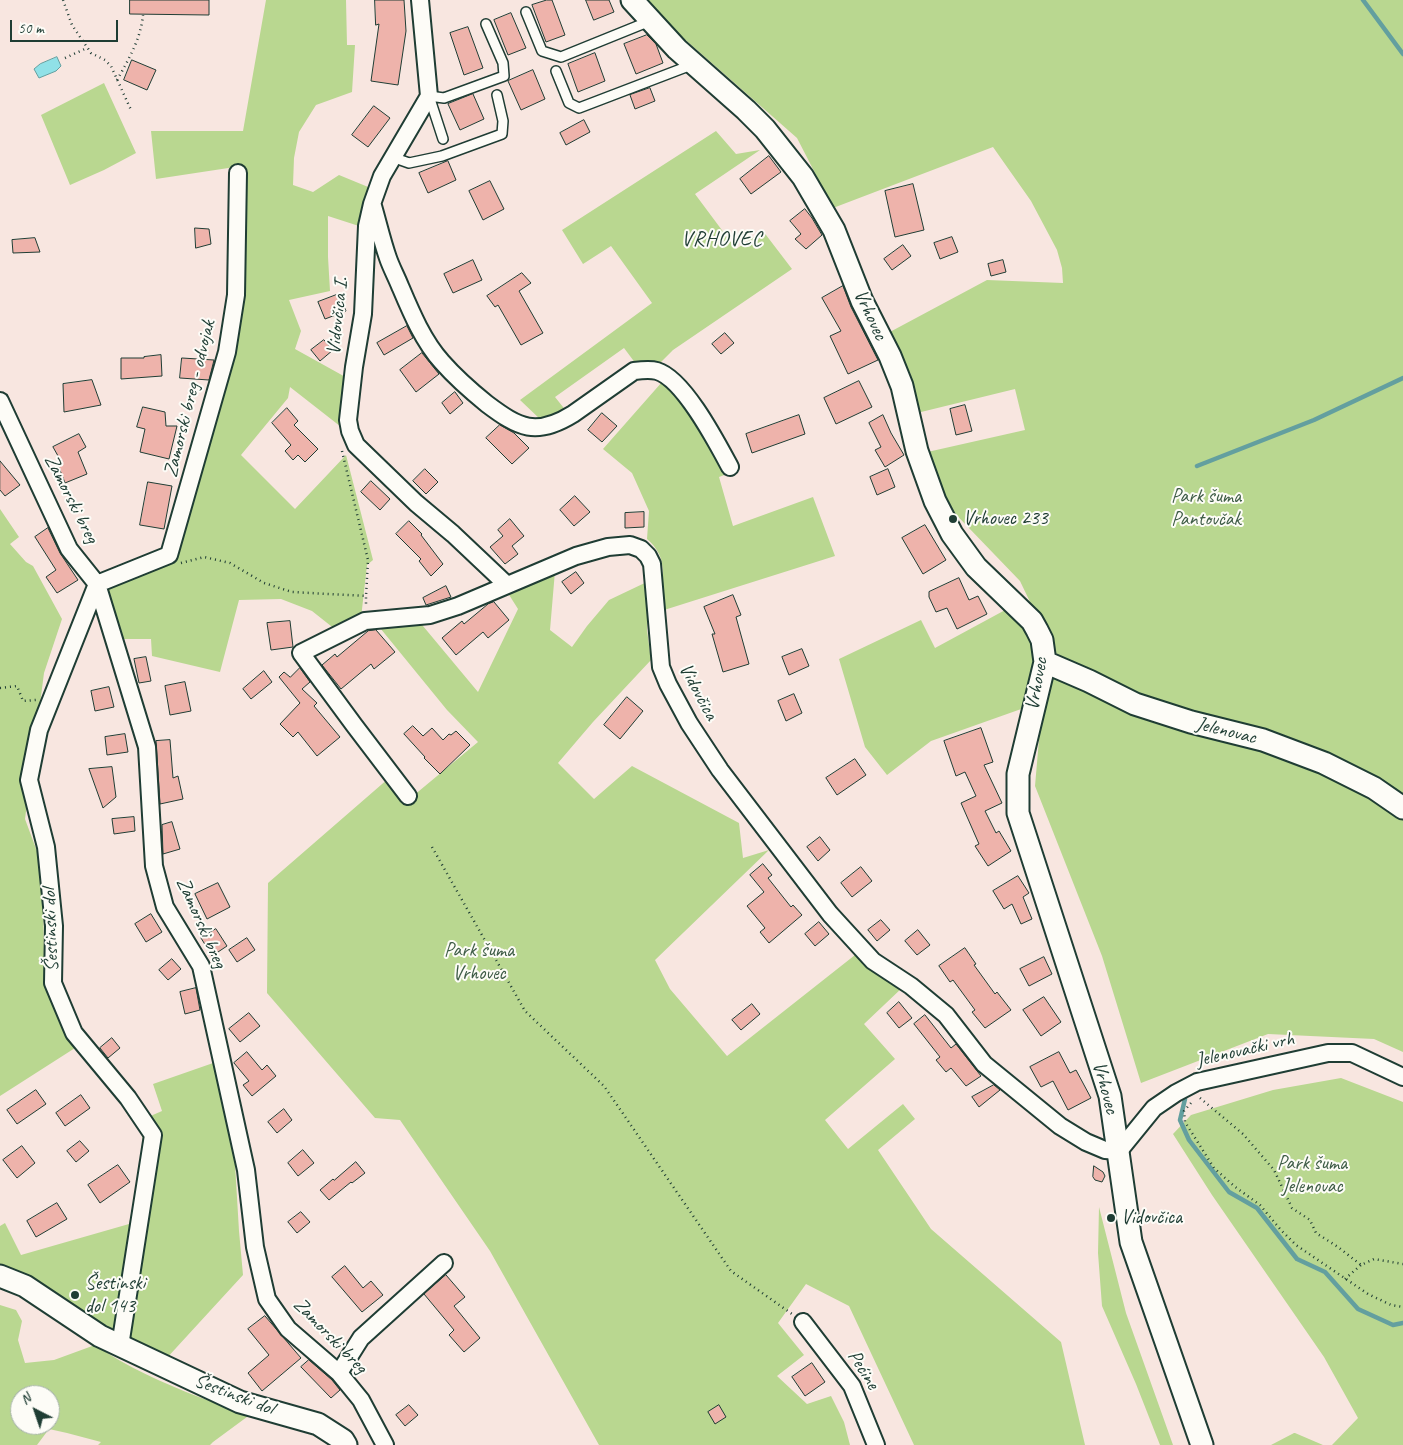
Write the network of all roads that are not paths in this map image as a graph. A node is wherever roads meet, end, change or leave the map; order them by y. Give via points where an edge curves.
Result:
1 (420, 0) edge
2 (632, 0) edge
3 (526, 12) dead end
4 (650, 21) junction
5 (486, 24) dead end
6 (694, 64) junction
7 (556, 71) dead end
8 (497, 95) dead end
9 (429, 96) junction
10 (443, 138) dead end
11 (392, 157) junction
12 (238, 173) dead end
13 (372, 204) junction
14 (0, 401) edge
15 (730, 467) dead end
16 (97, 584) junction
17 (507, 585) junction
18 (1045, 662) junction
19 (408, 796) dead end
20 (1403, 808) edge
21 (1403, 1077) edge
22 (1119, 1151) junction
23 (444, 1263) dead end
24 (0, 1276) edge
25 (804, 1322) road end
26 (120, 1346) junction
27 (339, 1373) junction
28 (346, 1445) edge
29 (385, 1445) edge
30 (876, 1445) edge
31 (1202, 1445) edge

1 - 9 street
2 - 4 street, Vrhovec
3 - 4 lane via 542,51 560,57
4 - 6 street, Vrhovec
5 - 9 lane via 503,63 504,76 444,98
6 - 7 lane via 579,108 569,104
6 - 18 street, Vrhovec via 765,129 803,177 818,202 834,230 862,301 902,386 917,451 937,505 970,560 1032,621 1042,640
8 - 11 lane via 503,121 502,134 442,156 409,163
9 - 10 lane
9 - 11 street, Vidovčica I.
11 - 13 street, Vidovčica I.
12 - 16 street, Zamorski breg - odvojak via 236,296 227,352 169,555
13 - 15 street via 388,258 424,337 442,362 505,418 525,426 549,426 563,421 634,372 658,371 675,383 704,420
13 - 17 street, Vidovčica I. via 367,226 363,314 348,420 350,431 356,445 366,455
14 - 16 street, Zamorski breg via 69,549
16 - 26 street, Šestinski dol via 39,730 29,780 46,847 54,926 53,983 74,1033 128,1098 153,1135
16 - 27 street, Zamorski breg via 147,747 154,866 165,907 201,966 246,1170 255,1247 267,1299 288,1329
17 - 19 street, Vidovčica via 430,615 365,621 301,653
17 - 22 street, Vidovčica via 576,556 608,547 630,545 641,549 652,564 661,667 668,684 720,770 830,914 873,961 946,1015 984,1064 1037,1108 1086,1142 1105,1150
18 - 20 street, Jelenovac via 1135,704 1263,740 1324,763 1374,788
18 - 22 street, Vrhovec via 1018,774 1018,813 1110,1096
21 - 22 street, Jelenovački vrh via 1352,1053 1328,1053 1197,1082 1154,1108
22 - 31 street, Vrhovec via 1131,1242
23 - 27 street via 361,1338
24 - 26 street, Šestinski dol via 25,1286
25 - 30 street, Pećine via 852,1386
26 - 28 street, Šestinski dol via 240,1402 318,1424
27 - 29 street, Zamorski breg via 361,1400

